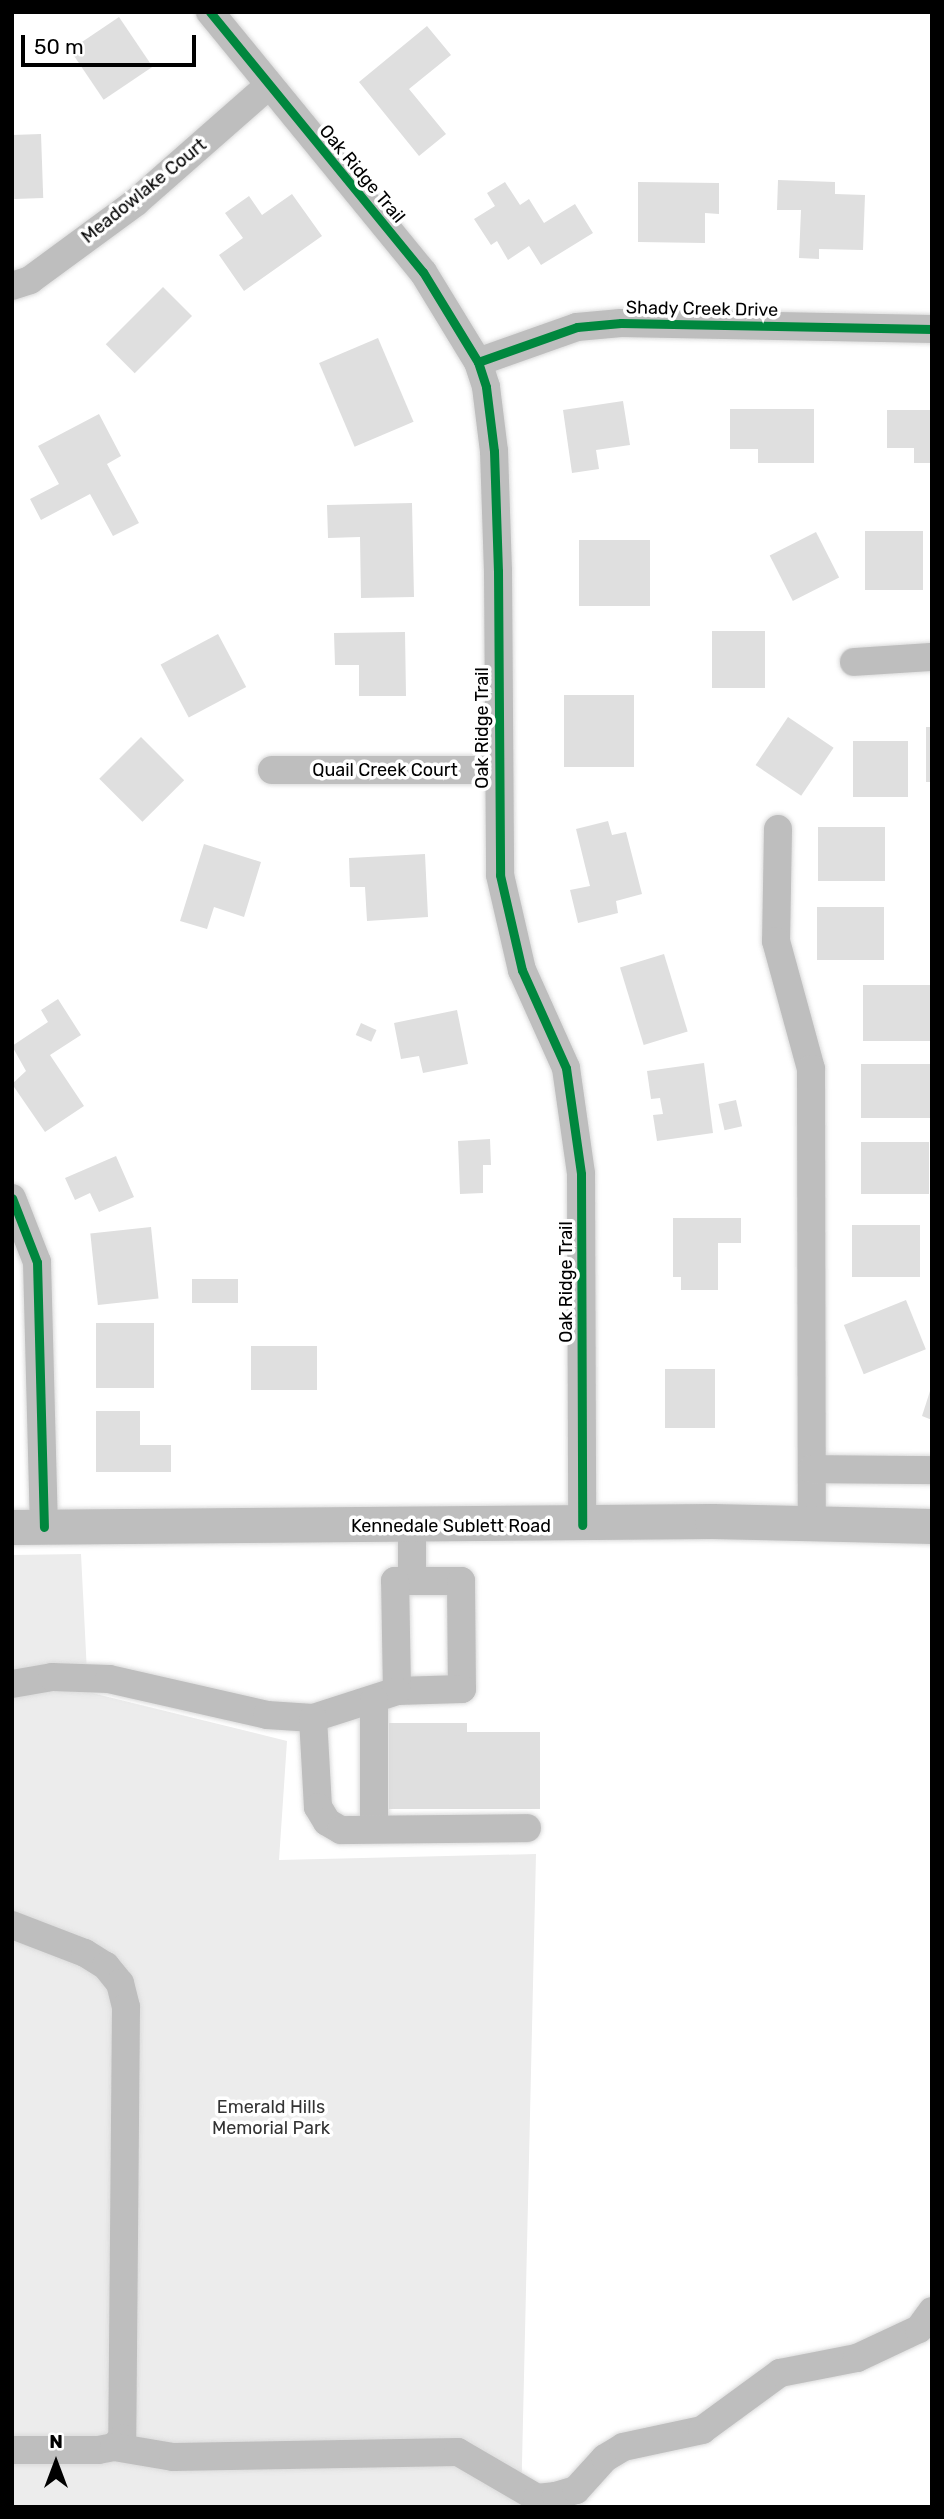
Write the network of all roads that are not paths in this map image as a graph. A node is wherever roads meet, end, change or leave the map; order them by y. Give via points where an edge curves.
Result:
1 (209, 12) edge
2 (269, 85) junction
3 (12, 286) edge
4 (932, 329) edge
5 (478, 362) junction
6 (932, 657) edge
7 (854, 662) dead end
8 (272, 770) dead end
9 (498, 770) junction
10 (778, 829) dead end
11 (12, 1198) edge
12 (812, 1469) junction
13 (932, 1470) edge
14 (812, 1523) junction
15 (582, 1525) junction
16 (412, 1526) junction
17 (932, 1526) edge
18 (28, 1527) edge
19 (412, 1581) junction
20 (12, 1684) edge
21 (385, 1695) junction
22 (313, 1718) junction
23 (527, 1828) dead end
24 (374, 1829) junction
25 (12, 1925) edge
26 (932, 2311) edge
27 (114, 2447) junction
28 (12, 2450) edge

1 - 2 street, Oak Ridge Trail
2 - 3 street, Meadowlake Court via 136,202 30,280
2 - 5 street, Oak Ridge Trail via 423,272
4 - 5 street, Shady Creek Drive via 621,323 577,327
5 - 9 street, Oak Ridge Trail via 494,451
6 - 7 street
8 - 9 street, Quail Creek Court
9 - 15 street, Oak Ridge Trail via 500,874 522,970 566,1068 582,1174
10 - 12 street via 776,941 811,1069
11 - 18 street via 37,1262
12 - 13 street
12 - 14 street
14 - 15 main road, Kennedale Sublett Road
14 - 17 main road, Kennedale Sublett Road
15 - 16 main road, Kennedale Sublett Road
16 - 18 main road, Kennedale Sublett Road
16 - 19 street
19 - 21 street via 395,1581
19 - 21 street via 461,1581 461,1689
20 - 22 street via 52,1677 109,1679 267,1715
21 - 22 street
21 - 24 street
22 - 24 street via 318,1807 327,1822 341,1830
23 - 24 street
25 - 27 street via 85,1953 106,1966 120,1983 126,2007 124,2427
26 - 27 street via 919,2329 857,2358 780,2373 702,2430 623,2447 605,2458 576,2490 556,2496 537,2498 458,2452 173,2456
27 - 28 street

